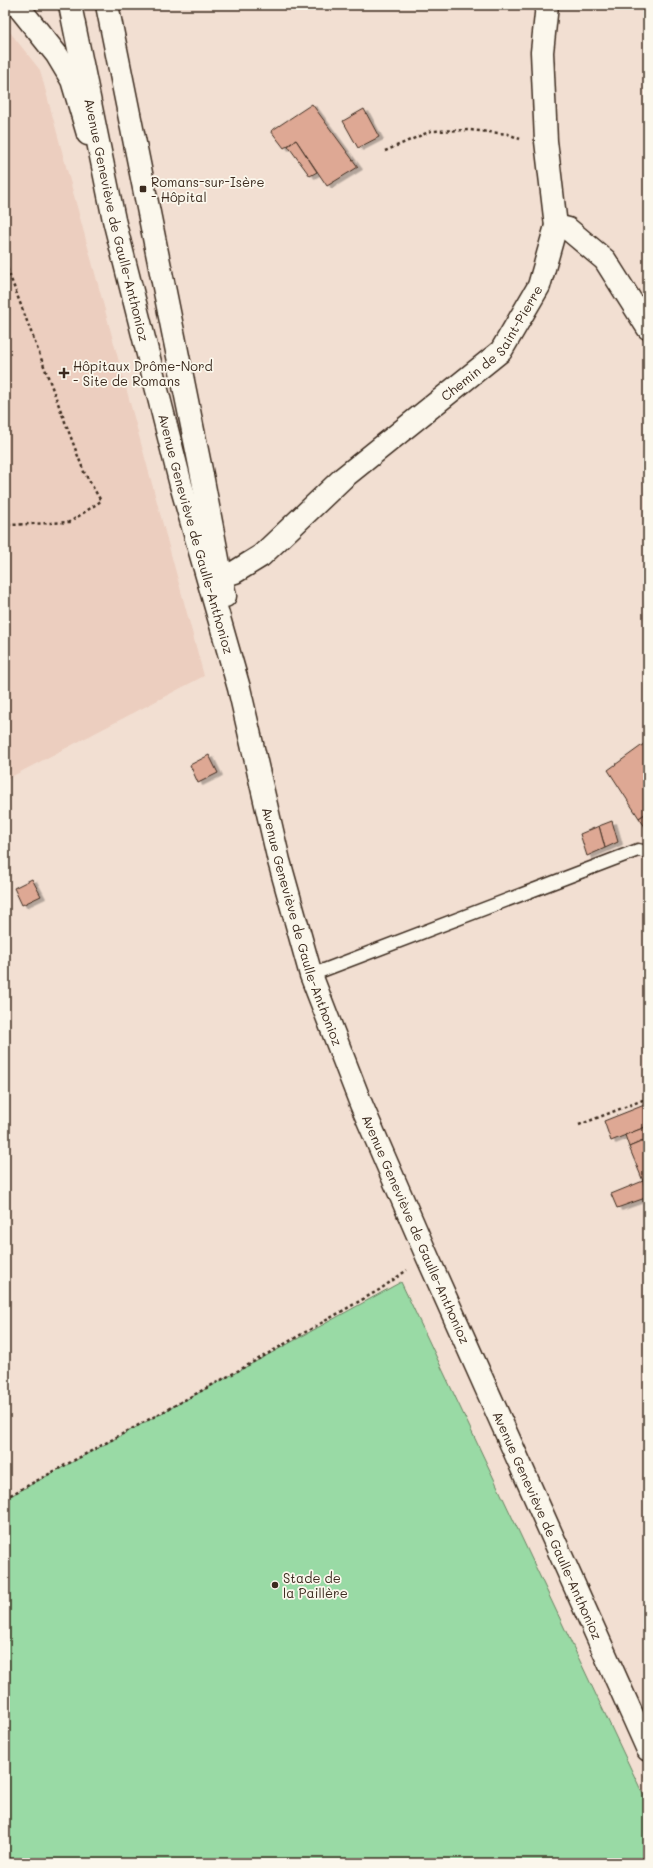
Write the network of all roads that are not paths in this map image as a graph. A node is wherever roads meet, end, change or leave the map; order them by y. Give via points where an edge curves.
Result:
1 (17, 5) edge
2 (70, 5) edge
3 (102, 5) edge
4 (107, 5) edge
5 (548, 5) edge
6 (113, 33) junction
7 (114, 220) junction
8 (556, 226) junction
9 (648, 328) edge
10 (222, 576) junction
11 (239, 688) junction
12 (648, 852) edge
13 (311, 975) junction
14 (648, 1750) edge

1 - 7 main road via 57,55 72,80
2 - 7 main road, Avenue Geneviève de Gaulle-Anthonioz
3 - 6 main road
4 - 6 main road, Avenue Geneviève de Gaulle-Anthonioz
5 - 8 main road, Chemin de Saint-Pierre via 542,52 546,149
6 - 10 main road, Avenue Geneviève de Gaulle-Anthonioz
7 - 11 main road, Avenue Geneviève de Gaulle-Anthonioz via 181,485
8 - 9 main road via 568,228 605,260
8 - 10 main road, Chemin de Saint-Pierre via 539,286 501,351 343,478 261,556 235,572
10 - 11 main road, Avenue Geneviève de Gaulle-Anthonioz
11 - 13 main road, Avenue Geneviève de Gaulle-Anthonioz via 279,861
12 - 13 lane via 638,850
13 - 14 main road, Avenue Geneviève de Gaulle-Anthonioz via 361,1104 427,1256

